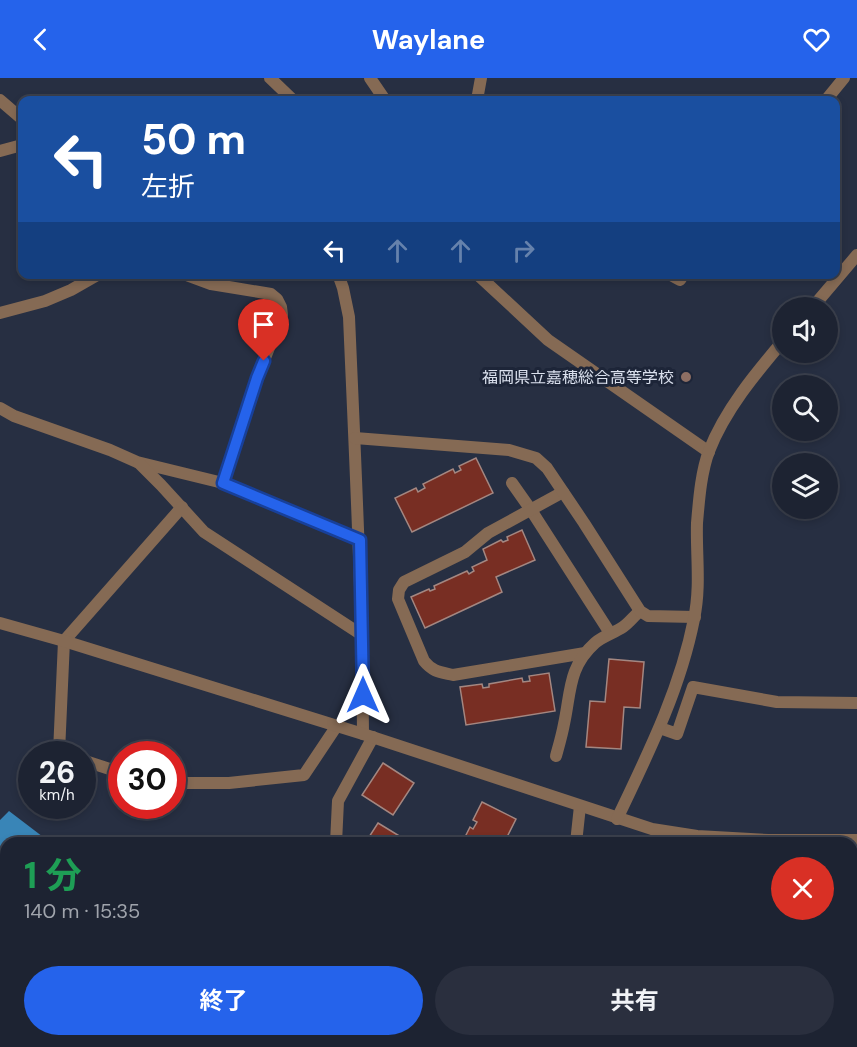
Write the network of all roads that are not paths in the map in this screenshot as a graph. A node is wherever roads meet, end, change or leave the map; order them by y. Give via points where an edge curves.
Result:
1 (270, 78) edge
2 (370, 78) edge
3 (481, 78) edge
4 (844, 78) edge
5 (289, 96) edge
6 (382, 96) edge
7 (478, 96) edge
8 (829, 96) edge
9 (0, 100) edge
10 (18, 115) edge
11 (18, 146) edge
12 (0, 151) edge
13 (0, 159) edge
14 (857, 255) edge
15 (840, 275) edge
16 (90, 279) edge
17 (198, 279) edge
18 (340, 279) edge
19 (482, 279) edge
20 (837, 279) edge
21 (821, 297) edge
22 (0, 313) edge
23 (772, 354) edge
24 (0, 408) edge
25 (355, 438) junction
26 (709, 452) junction
27 (137, 462) junction
28 (223, 483) junction
29 (512, 483) dead end
30 (563, 492) junction
31 (182, 507) junction
32 (531, 510) junction
33 (360, 540) junction
34 (640, 611) junction
35 (695, 617) junction
36 (0, 623) edge
37 (610, 633) junction
38 (362, 635) junction
39 (64, 641) junction
40 (585, 653) junction
41 (857, 703) edge
42 (336, 726) junction
43 (660, 728) junction
44 (368, 736) junction
45 (59, 741) edge
46 (556, 756) dead end
47 (186, 783) edge
48 (580, 806) junction
49 (617, 819) junction
50 (336, 837) edge
51 (577, 837) edge
52 (715, 837) edge

1 - 5 street
2 - 6 street
3 - 7 street
4 - 8 street
9 - 10 street
11 - 12 street
12 - 13 street
14 - 15 street
16 - 22 street via 45,301
17 - 28 street via 271,294 281,307 282,315
18 - 25 street via 349,316
19 - 26 street via 548,340
20 - 21 street
23 - 26 street via 727,416
24 - 27 street
25 - 30 street via 509,450 536,458
25 - 33 street
26 - 35 street via 697,524 699,576
27 - 28 street
27 - 31 street
28 - 33 street
29 - 32 street
30 - 32 street
30 - 34 street
31 - 38 street via 204,532
31 - 39 street
32 - 37 street
32 - 40 street via 488,533 465,552 404,582 398,599 404,617 430,669 453,675
33 - 38 street
34 - 35 street via 648,615
34 - 37 street
35 - 43 street via 682,669
36 - 39 street
37 - 40 street
38 - 44 street
39 - 42 street
39 - 45 street
40 - 46 street via 570,682
41 - 43 street via 777,702 693,687 677,734
42 - 44 street
42 - 47 street via 304,775
43 - 49 street
44 - 48 street
44 - 50 street via 338,801
48 - 49 street
48 - 51 street
49 - 52 street via 652,829

